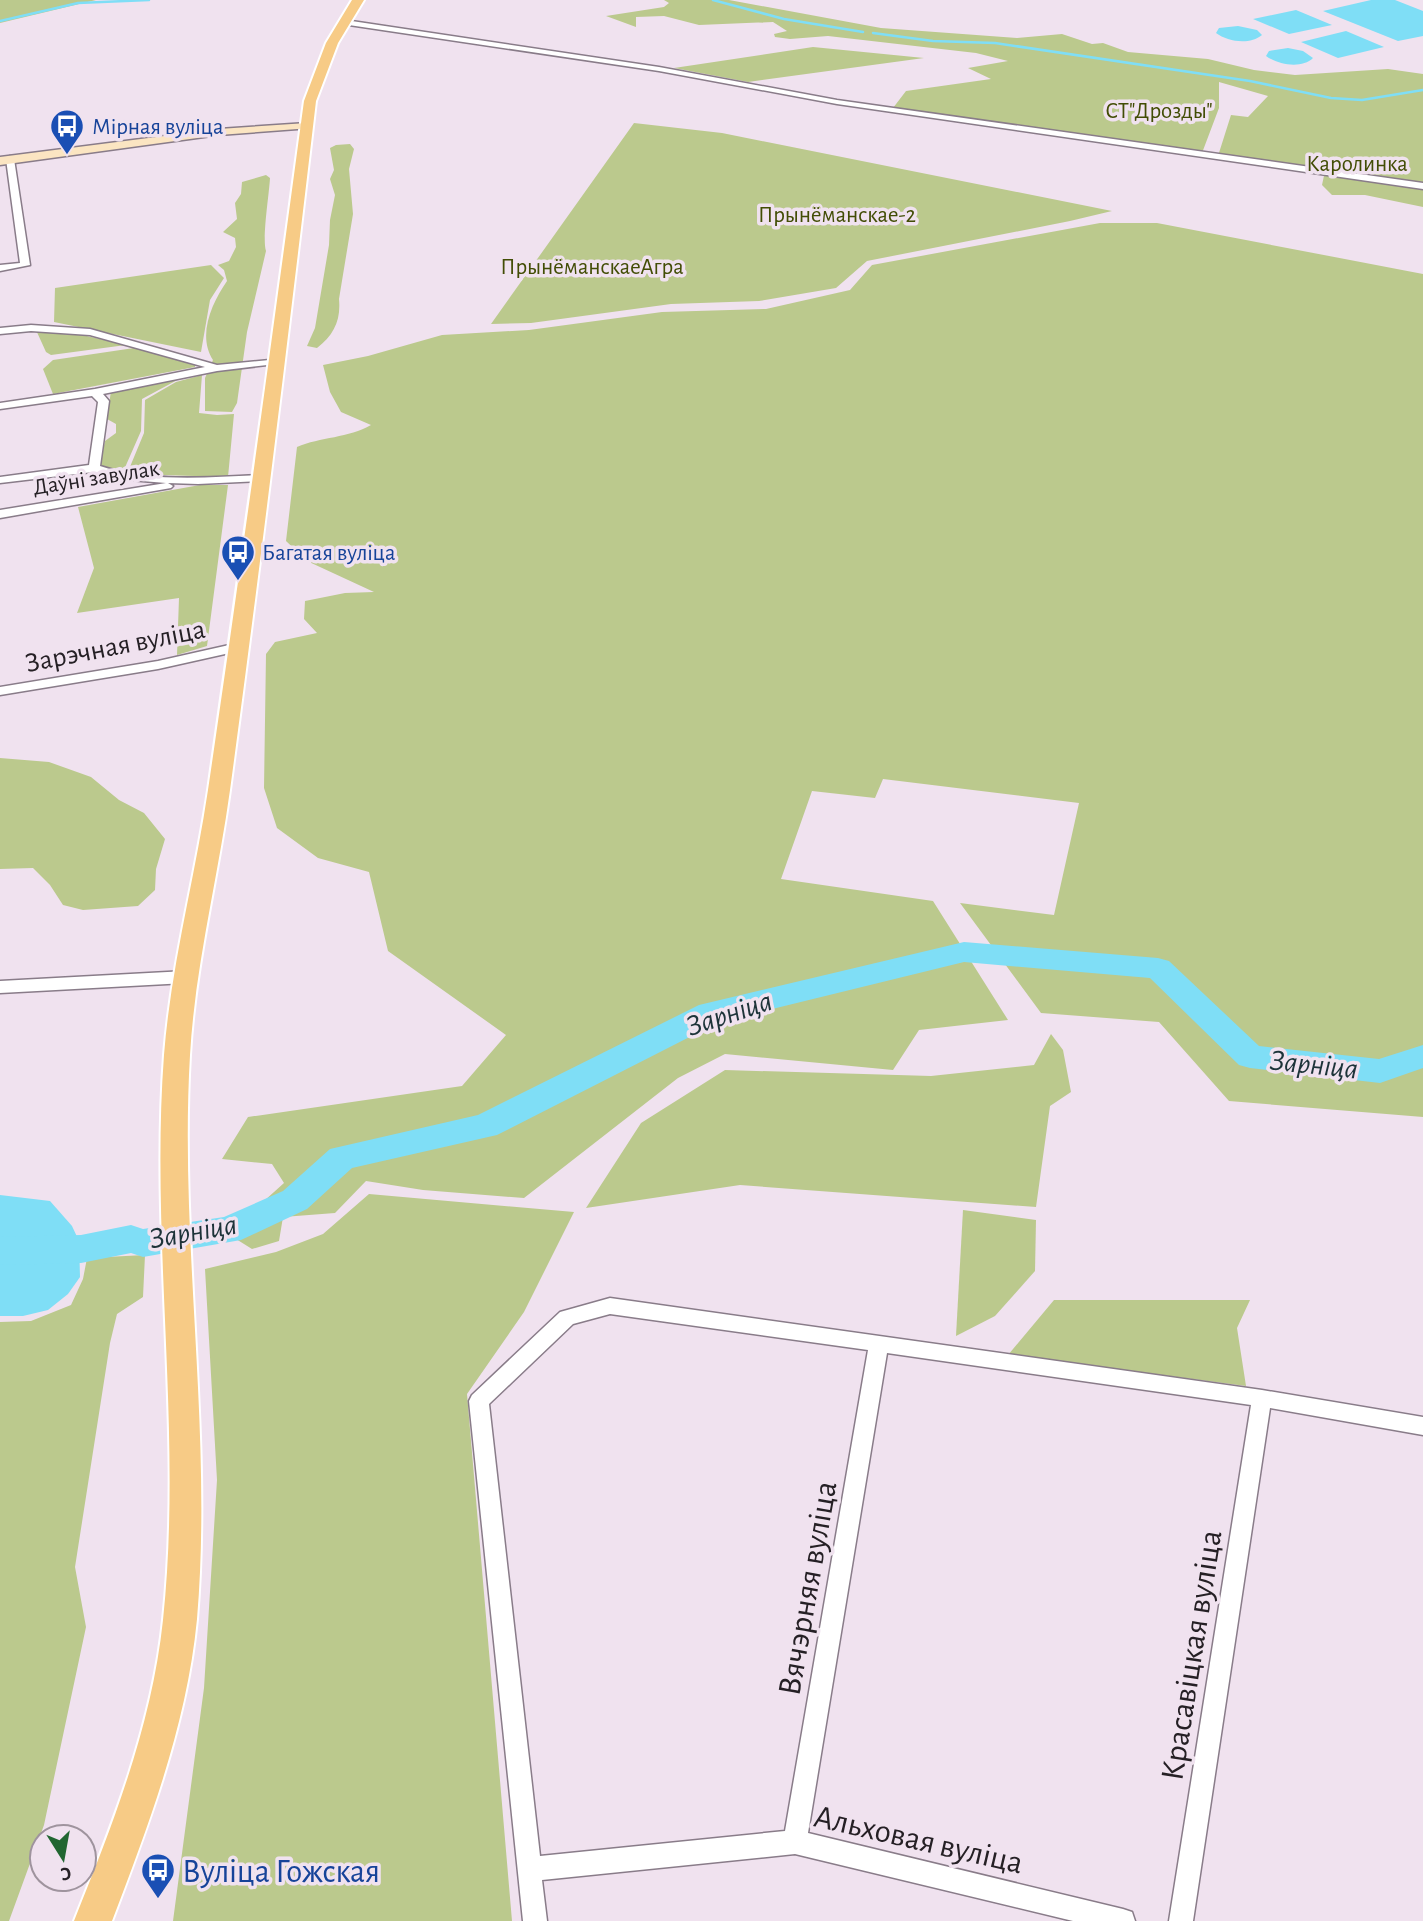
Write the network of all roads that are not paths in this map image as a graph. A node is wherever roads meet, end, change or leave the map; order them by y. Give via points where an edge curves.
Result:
1 (358, 0) edge
2 (345, 22) junction
3 (307, 126) junction
4 (5, 160) edge
5 (1423, 186) edge
6 (0, 268) edge
7 (0, 331) edge
8 (276, 361) junction
9 (217, 368) junction
10 (95, 392) junction
11 (0, 407) edge
12 (94, 468) junction
13 (262, 478) junction
14 (0, 480) edge
15 (198, 481) junction
16 (0, 514) edge
17 (238, 647) junction
18 (0, 691) edge
19 (186, 977) junction
20 (0, 987) edge
21 (878, 1344) junction
22 (1262, 1398) junction
23 (1423, 1426) edge
24 (795, 1842) junction
25 (530, 1869) junction
26 (93, 1921) edge
27 (535, 1921) edge
28 (1123, 1921) edge
29 (1181, 1921) edge

1 - 2 main road
2 - 3 main road via 317,77
2 - 5 street via 659,69 837,102
3 - 4 street via 219,132
3 - 8 main road
4 - 6 street via 25,265
7 - 9 street via 90,332
8 - 9 street
8 - 13 main road
9 - 10 street
10 - 11 street
10 - 12 street via 104,401
12 - 14 street
12 - 15 street via 118,476
13 - 15 street
13 - 17 main road
15 - 16 street, Даўні завулак
17 - 18 street, Зарэчная вуліца
17 - 19 main road via 216,810
19 - 20 street
19 - 26 main road via 174,1129 184,1529 180,1622 166,1704 143,1785
21 - 22 street
21 - 24 street, Вячэрняя вуліца
21 - 25 street via 610,1306 567,1318 479,1401
22 - 23 street
22 - 29 street, Красавіцкая вуліца
24 - 25 street, Альховая вуліца
24 - 28 street, Альховая вуліца
25 - 27 street

